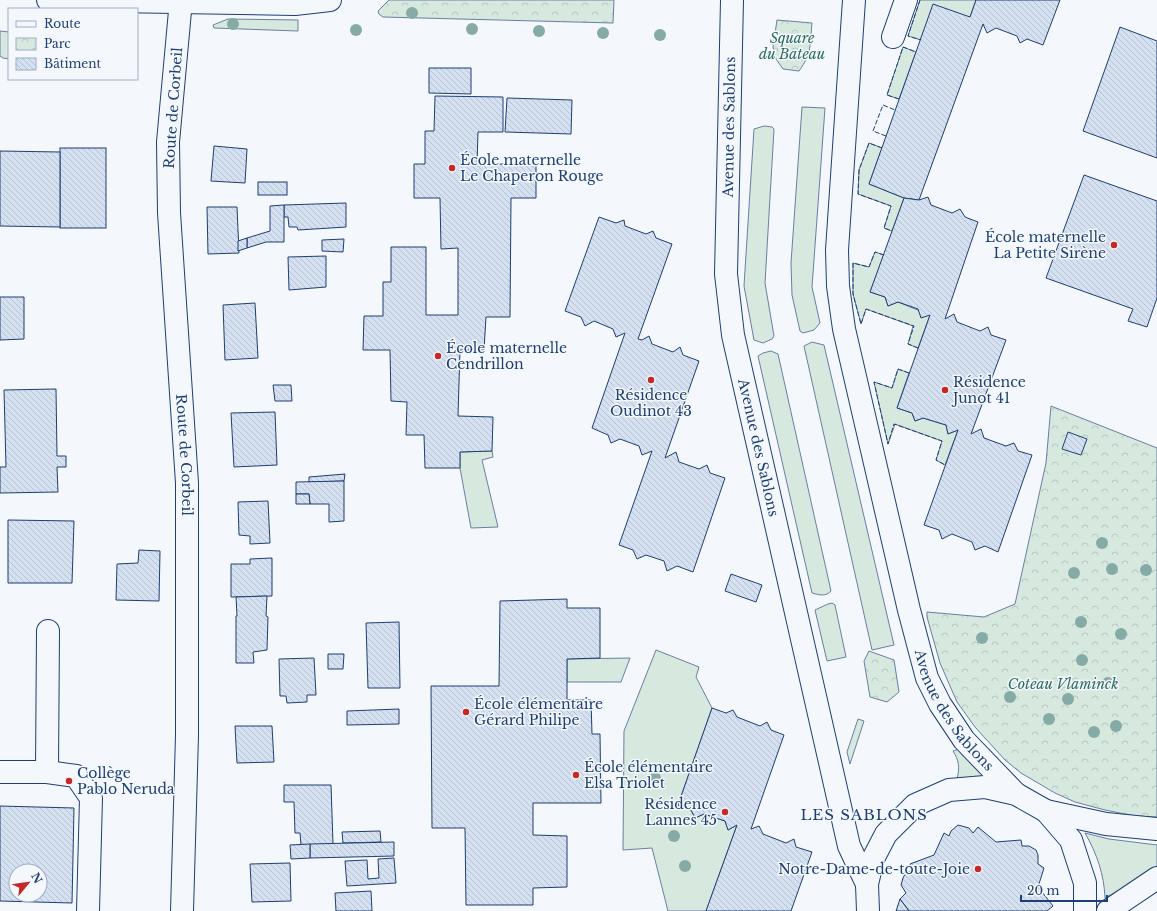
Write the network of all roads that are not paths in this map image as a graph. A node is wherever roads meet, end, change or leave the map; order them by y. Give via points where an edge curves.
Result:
1 (48, 0) edge
2 (330, 0) edge
3 (732, 0) edge
4 (854, 0) edge
5 (906, 0) edge
6 (181, 2) edge
7 (893, 37) dead end
8 (48, 631) dead end
9 (0, 772) edge
10 (47, 772) junction
11 (1016, 794) junction
12 (1046, 811) junction
13 (1157, 830) edge
14 (1157, 878) edge
15 (867, 884) junction
16 (88, 911) edge
17 (182, 911) edge
18 (868, 911) edge
19 (1085, 911) edge
20 (1108, 911) edge

1 - 6 street
2 - 6 street via 295,4
3 - 15 street, Avenue des Sablons via 726,274 733,335 850,846
4 - 11 street, Avenue des Sablons via 837,250 838,286 844,329 927,678 940,704 964,740
5 - 7 street
6 - 17 street, Route de Corbeil via 168,142 169,213 187,483 187,727
8 - 10 street
9 - 10 street
10 - 16 street via 76,776 91,798
11 - 12 street, Avenue des Sablons
11 - 15 street, Avenue des Sablons via 985,787 949,790 915,805 886,834 873,859
12 - 13 street via 1106,824
12 - 19 street, Avenue des Sablons via 1071,840 1085,883
14 - 20 street
15 - 18 street, Avenue des Sablons

